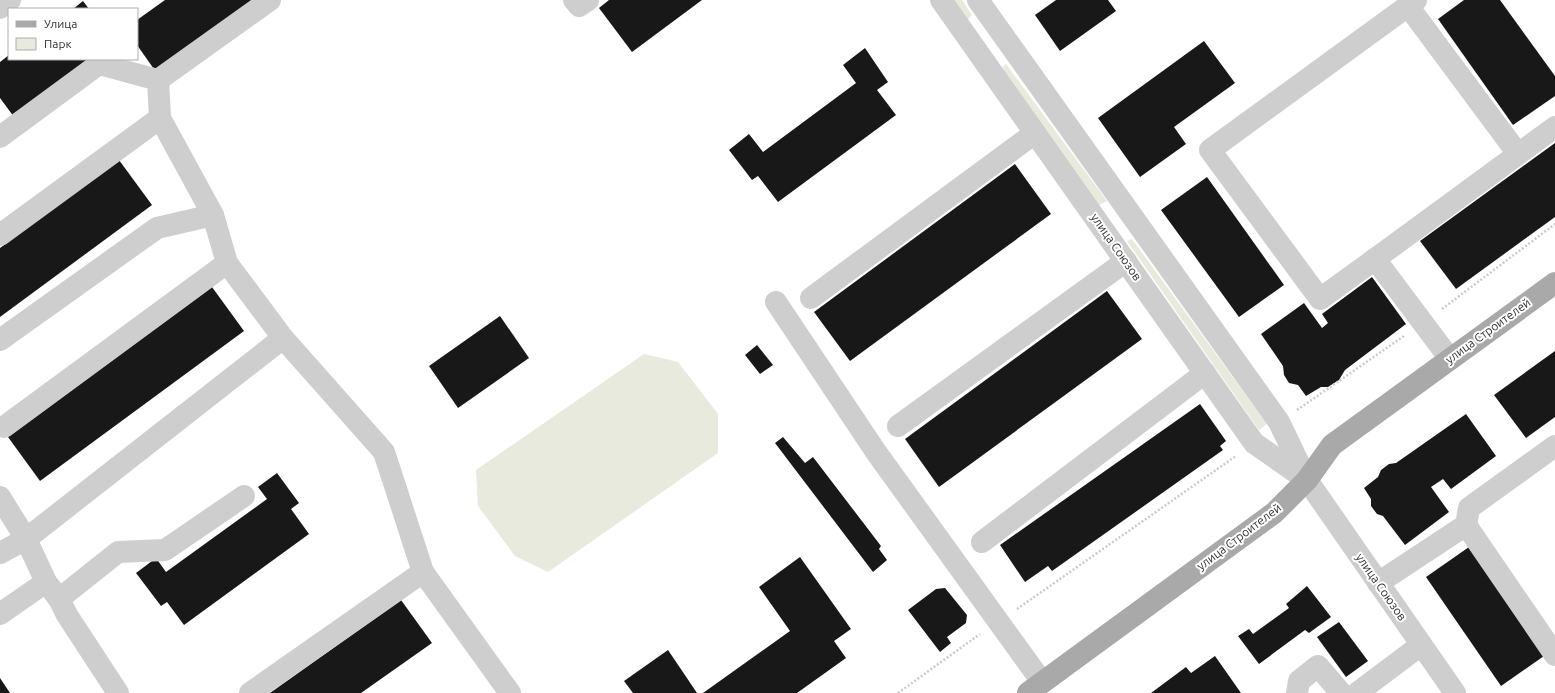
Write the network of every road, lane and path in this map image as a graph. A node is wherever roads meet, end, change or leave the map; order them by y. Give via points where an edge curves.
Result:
1 (10, 0) edge
2 (270, 0) edge
3 (574, 0) edge
4 (588, 0) edge
5 (941, 0) edge
6 (978, 0) edge
7 (1412, 3) edge
8 (0, 8) edge
9 (994, 23) junction
10 (970, 42) junction
11 (158, 80) junction
12 (160, 118) junction
13 (1555, 127) edge
14 (1035, 133) junction
15 (0, 137) edge
16 (1518, 154) junction
17 (1124, 205) junction
18 (213, 215) junction
19 (1099, 222) junction
20 (1555, 224) edge
21 (0, 235) edge
22 (1375, 259) junction
23 (1126, 261) junction
24 (227, 263) junction
25 (1555, 283) edge
26 (811, 298) dead end
27 (776, 302) dead end
28 (1423, 323) junction
29 (283, 338) junction
30 (0, 340) edge
31 (1450, 359) junction
32 (1205, 373) junction
33 (1279, 422) junction
34 (898, 426) dead end
35 (4, 427) dead end
36 (1254, 443) junction
37 (1555, 446) edge
38 (1307, 480) junction
39 (244, 496) dead end
40 (0, 497) edge
41 (1466, 525) junction
42 (26, 539) junction
43 (982, 542) dead end
44 (0, 553) edge
45 (423, 572) junction
46 (46, 582) junction
47 (1378, 583) junction
48 (59, 599) junction
49 (0, 614) edge
50 (999, 621) junction
51 (1421, 645) junction
52 (1555, 654) edge
53 (1035, 687) edge
54 (1298, 687) edge
55 (508, 692) edge
56 (118, 693) edge
57 (250, 693) edge
58 (898, 693) edge
59 (1280, 693) edge
60 (1341, 693) edge
61 (1357, 693) edge
62 (1455, 693) edge

1 - 8 street
2 - 11 street
3 - 4 street via 579,6
5 - 10 street, улица Союзов
6 - 9 street, улица Союзов
7 - 16 street
7 - 22 street via 1210,150 1320,299
9 - 10 street
9 - 17 street, улица Союзов
10 - 14 street, улица Союзов
11 - 12 street
11 - 15 street via 100,64
12 - 18 street
12 - 21 street
13 - 16 street
14 - 19 street, улица Союзов
14 - 26 street
16 - 22 street
17 - 19 street
17 - 33 street, улица Союзов
18 - 24 street
18 - 30 street via 157,228
19 - 23 street, улица Союзов
20 - 28 path
22 - 28 street
23 - 32 street, улица Союзов
23 - 34 street
24 - 29 street
24 - 35 street
25 - 31 main road, улица Строителей
27 - 50 street via 876,452
28 - 31 street
28 - 33 path
29 - 42 street
29 - 45 street via 384,452
31 - 38 main road, улица Строителей via 1332,445
32 - 36 street, улица Союзов
32 - 43 street
33 - 38 street, улица Союзов
36 - 38 street, улица Союзов
36 - 50 path
37 - 41 street via 1469,508
38 - 47 street, улица Союзов
38 - 53 main road, улица Строителей via 1274,513
39 - 48 street via 165,550 118,552
40 - 42 street
41 - 47 street
41 - 52 street
42 - 44 street
42 - 46 street
45 - 55 street
45 - 57 street
46 - 48 street
46 - 49 street
47 - 51 street, улица Союзов
48 - 56 street
50 - 53 street
50 - 58 path
51 - 61 street
51 - 62 street, улица Союзов
54 - 59 street
54 - 60 street via 1318,666

